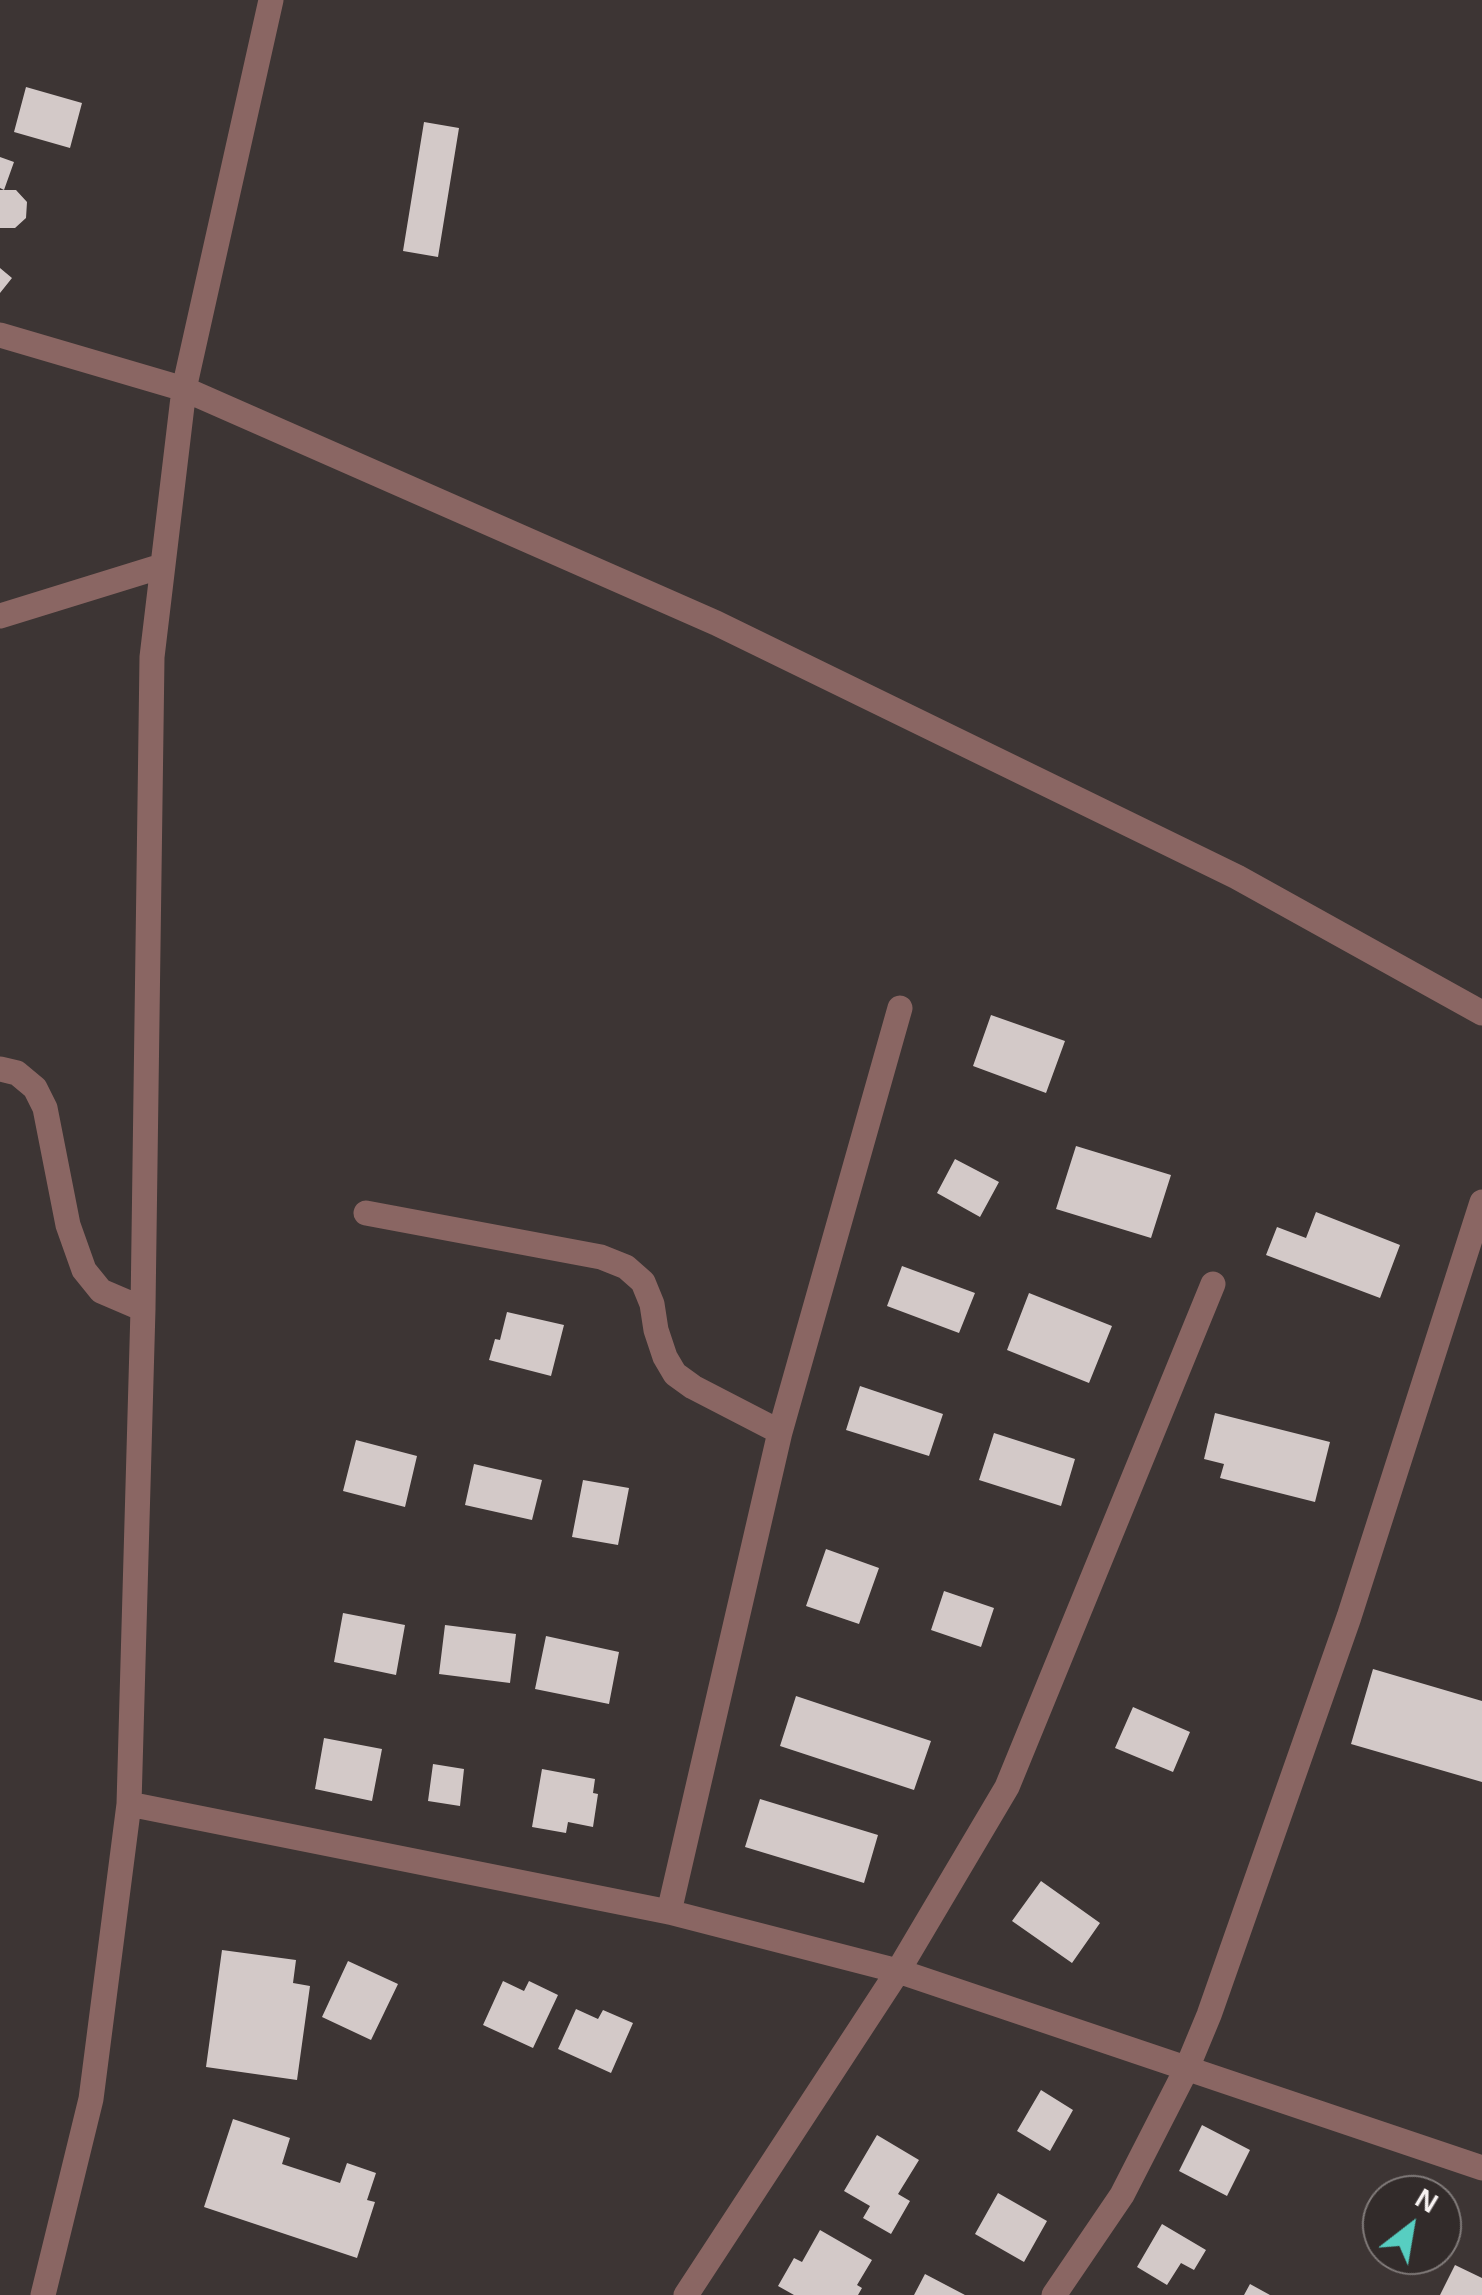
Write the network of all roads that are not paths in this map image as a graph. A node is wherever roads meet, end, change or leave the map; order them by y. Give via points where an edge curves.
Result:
1 (271, 0) edge
2 (0, 335) edge
3 (184, 389) junction
4 (162, 566) junction
5 (0, 616) edge
6 (900, 1008) dead end
7 (1482, 1013) edge
8 (0, 1069) edge
9 (1482, 1202) edge
10 (366, 1213) dead end
11 (1213, 1284) dead end
12 (143, 1309) junction
13 (780, 1432) junction
14 (129, 1804) junction
15 (670, 1912) junction
16 (898, 1971) junction
17 (1188, 2068) junction
18 (1482, 2168) edge
19 (43, 2295) edge
20 (686, 2295) edge
21 (1054, 2295) edge

1 - 3 street
2 - 3 street
3 - 4 street
3 - 7 street via 716,623 1237,877
4 - 5 street
4 - 12 street via 152,657
6 - 13 street
8 - 12 street via 35,1088 45,1108 84,1270 101,1291
9 - 17 street via 1350,1617
10 - 13 street via 602,1257 626,1268 643,1282 675,1374
11 - 16 street via 1007,1786
12 - 14 street
13 - 15 street
14 - 15 street
14 - 19 street via 91,2100
15 - 16 street
16 - 17 street
16 - 20 street
17 - 18 street
17 - 21 street via 1122,2195

